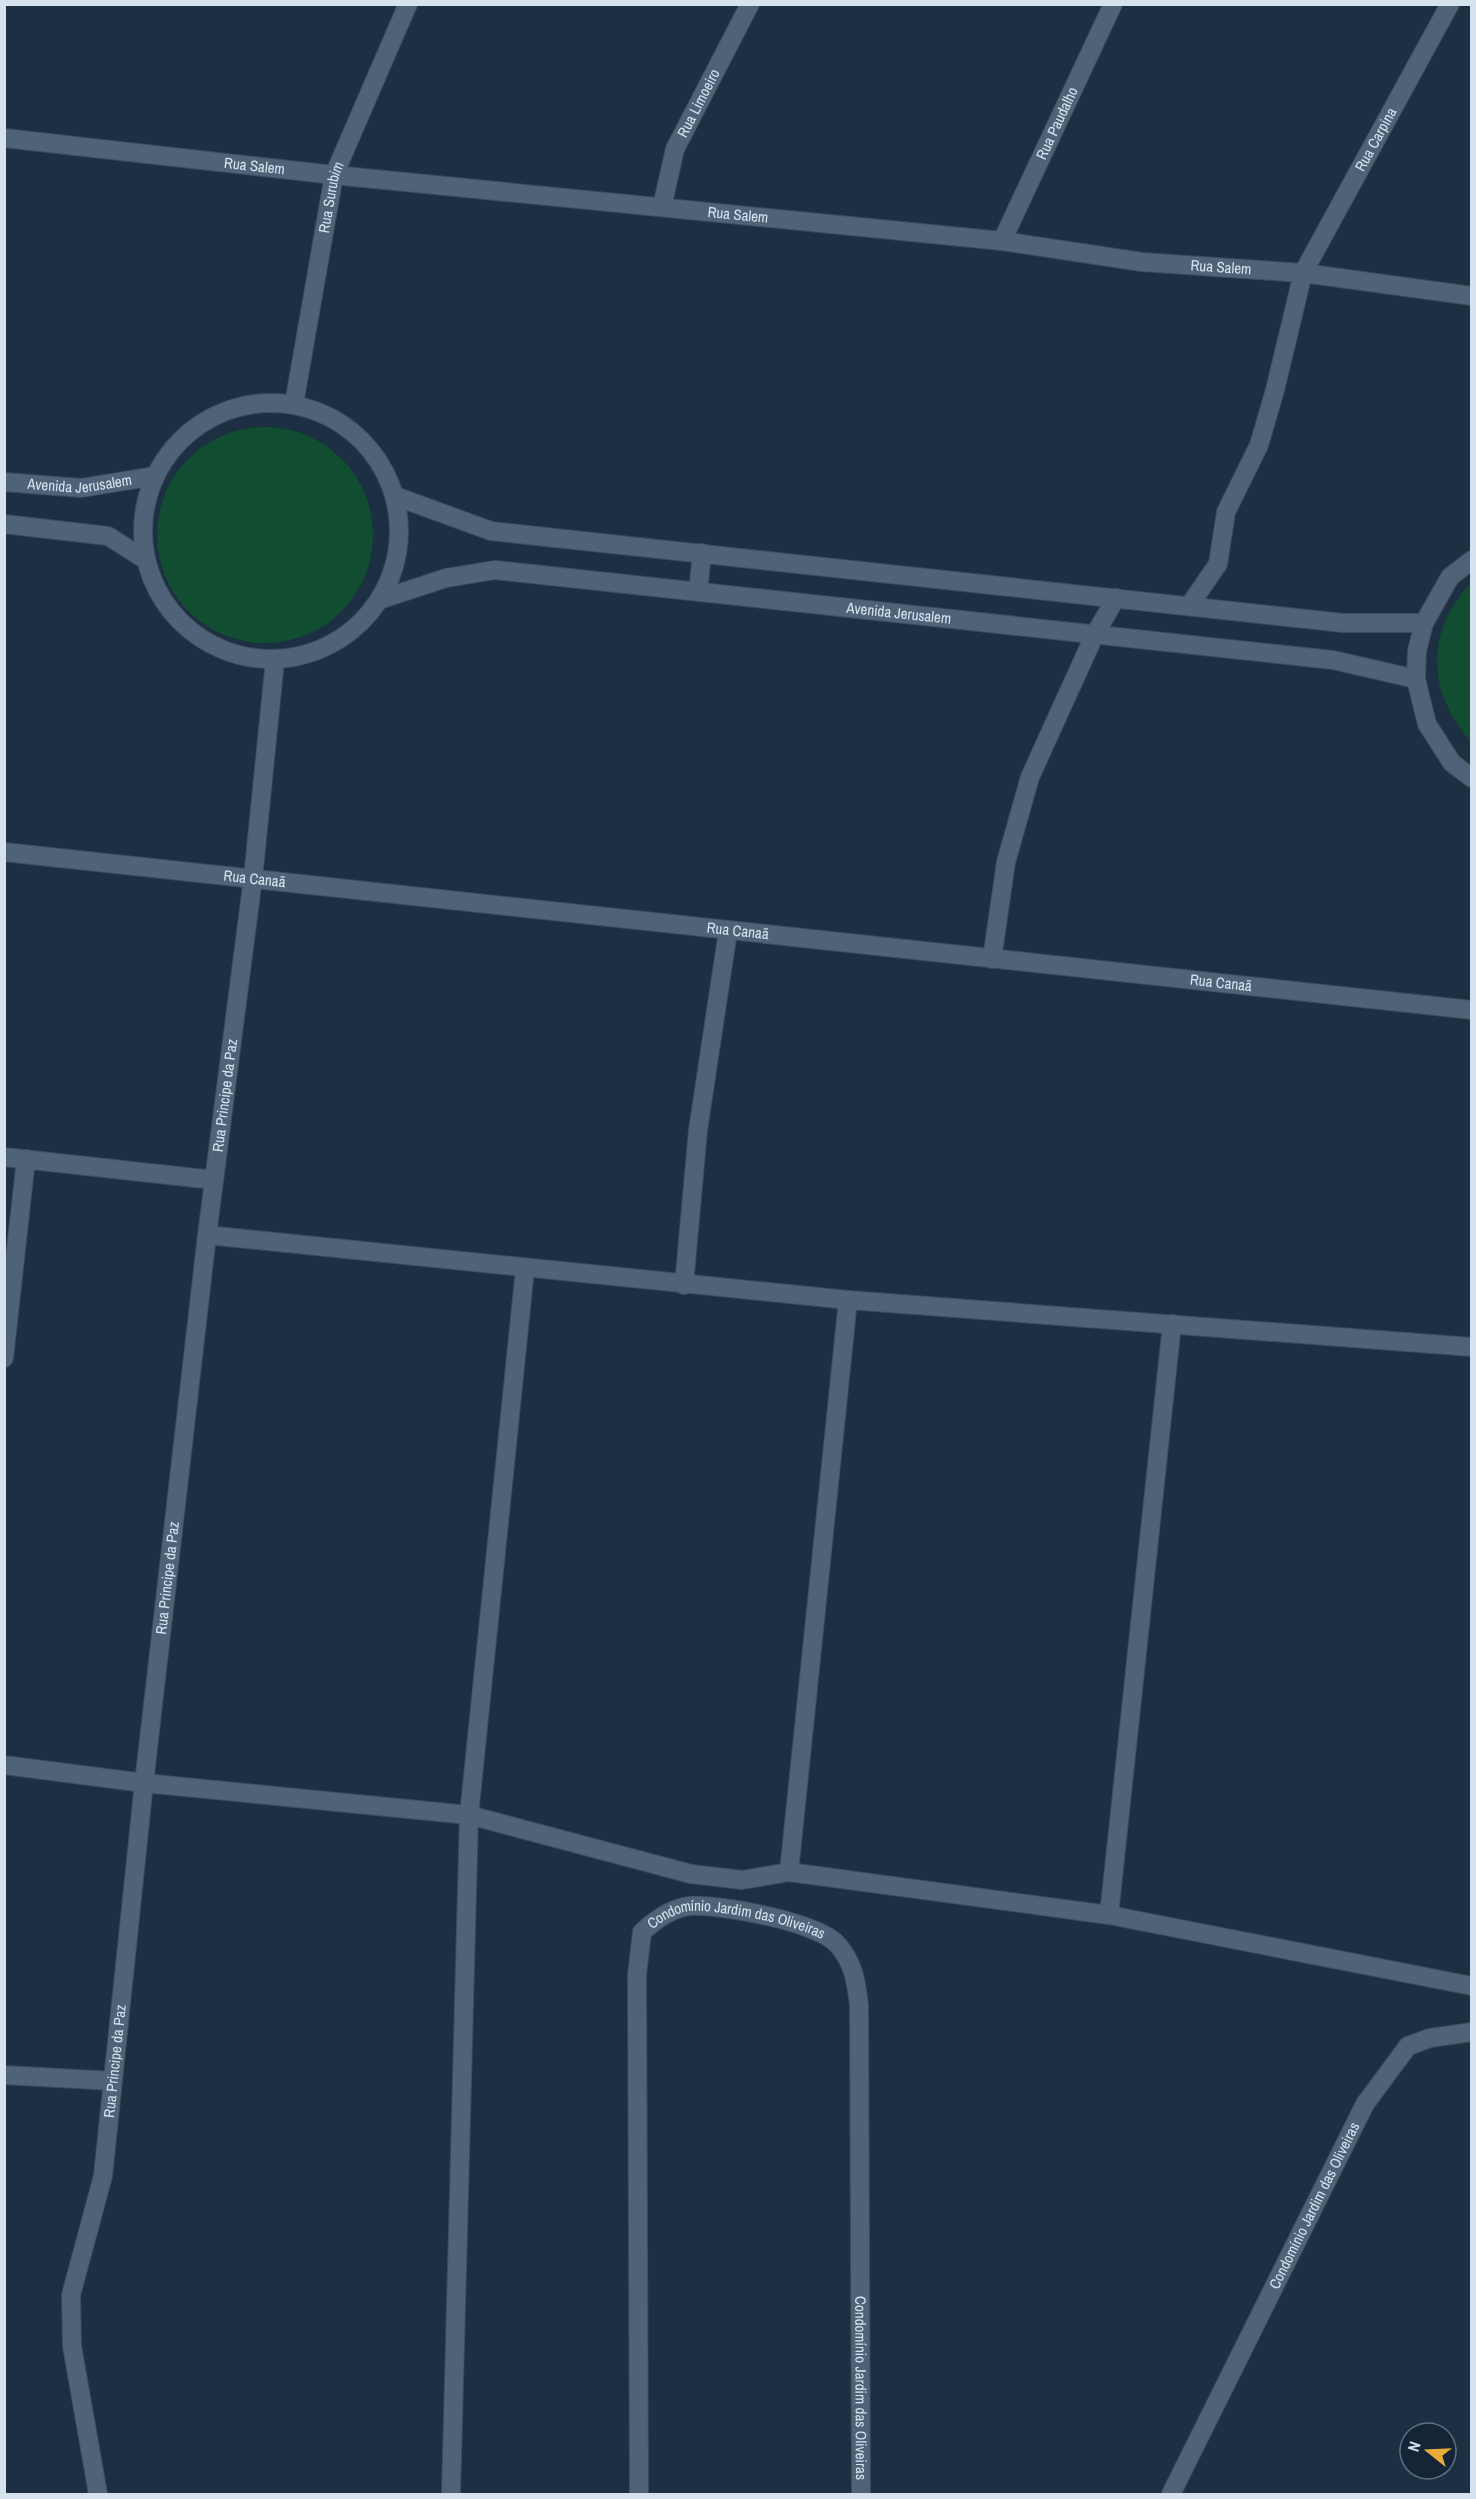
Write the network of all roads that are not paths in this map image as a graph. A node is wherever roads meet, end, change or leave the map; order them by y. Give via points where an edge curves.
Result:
1 (408, 4) edge
2 (750, 4) edge
3 (1113, 4) edge
4 (1450, 4) edge
5 (4, 138) edge
6 (334, 175) junction
7 (662, 207) junction
8 (1002, 241) junction
9 (1303, 273) junction
10 (1472, 296) edge
11 (294, 404) junction
12 (155, 476) junction
13 (4, 482) edge
14 (395, 496) junction
15 (4, 524) edge
16 (702, 553) junction
17 (146, 560) junction
18 (1472, 560) edge
19 (698, 592) junction
20 (385, 598) junction
21 (1116, 598) junction
22 (1189, 606) junction
23 (1424, 623) junction
24 (1095, 634) junction
25 (275, 660) junction
26 (1416, 679) junction
27 (1472, 778) edge
28 (4, 852) edge
29 (253, 878) junction
30 (728, 931) junction
31 (992, 959) junction
32 (1472, 1010) edge
33 (4, 1156) edge
34 (26, 1159) junction
35 (214, 1180) junction
36 (207, 1235) junction
37 (525, 1269) junction
38 (684, 1285) junction
39 (848, 1300) junction
40 (1172, 1324) junction
41 (1472, 1347) edge
42 (4, 1358) edge
43 (4, 1765) edge
44 (144, 1783) junction
45 (469, 1815) junction
46 (789, 1872) junction
47 (1109, 1916) junction
48 (1472, 1986) edge
49 (1472, 2032) edge
50 (4, 2075) edge
51 (113, 2081) junction
52 (98, 2494) edge
53 (451, 2494) edge
54 (639, 2494) edge
55 (861, 2494) edge
56 (1170, 2494) edge

1 - 6 street, Rua Surubim
2 - 7 street, Rua Limoeiro via 675,149
3 - 8 street, Rua Paudalho
4 - 9 street, Rua Carpina
5 - 6 street, Rua Salem
6 - 7 street, Rua Salem
6 - 11 street, Rua Surubim
7 - 8 street, Rua Salem
8 - 9 street, Rua Salem via 1142,262
9 - 10 street, Rua Salem
9 - 22 street, Rua Carpina via 1259,445 1227,512 1218,564
11 - 12 street, Avenida Jerusalem via 252,403 212,416 178,442
11 - 14 street, Avenida Jerusalem via 329,415 358,435 381,462
12 - 13 street, Avenida Jerusalem via 81,488
12 - 17 street, Avenida Jerusalem via 143,518
14 - 16 street via 491,531
14 - 20 street, Avenida Jerusalem via 399,539
15 - 17 street via 108,536
16 - 19 street
16 - 21 street
17 - 25 street, Avenida Jerusalem via 162,601 192,634 231,654
18 - 23 street via 1450,577
19 - 20 street, Avenida Jerusalem via 495,570 446,578
19 - 24 street, Avenida Jerusalem
20 - 25 street, Avenida Jerusalem via 346,636 324,649
21 - 22 street
21 - 24 street
22 - 23 street via 1343,622
23 - 26 street
24 - 26 street, Avenida Jerusalem via 1333,660
24 - 31 street via 1030,777 1006,862
25 - 29 street, Rua Principe da Paz
26 - 27 street via 1427,724 1452,763
28 - 29 street, Rua Canaã
29 - 30 street, Rua Canaã
29 - 35 street, Rua Principe da Paz
30 - 31 street, Rua Canaã
30 - 38 street via 698,1130
31 - 32 street, Rua Canaã
33 - 34 street
34 - 35 street
34 - 42 street
35 - 36 street, Rua Principe da Paz
36 - 37 street
36 - 44 street, Rua Principe da Paz
37 - 38 street
37 - 45 street
38 - 39 street
39 - 40 street
39 - 46 street
40 - 41 street
40 - 47 street
43 - 44 street
44 - 45 street
44 - 51 street, Rua Principe da Paz
45 - 46 street via 691,1874 742,1880
45 - 53 street
46 - 47 street
47 - 48 street
49 - 56 street, Condomínio Jardim das Oliveiras via 1430,2038 1408,2046 1365,2104
50 - 51 street
51 - 52 street, Rua Principe da Paz via 103,2176 70,2295 72,2346
54 - 55 street, Condomínio Jardim das Oliveiras via 637,1975 642,1932 660,1916 689,1906 753,1913 820,1932 837,1944 854,1969 859,2005

